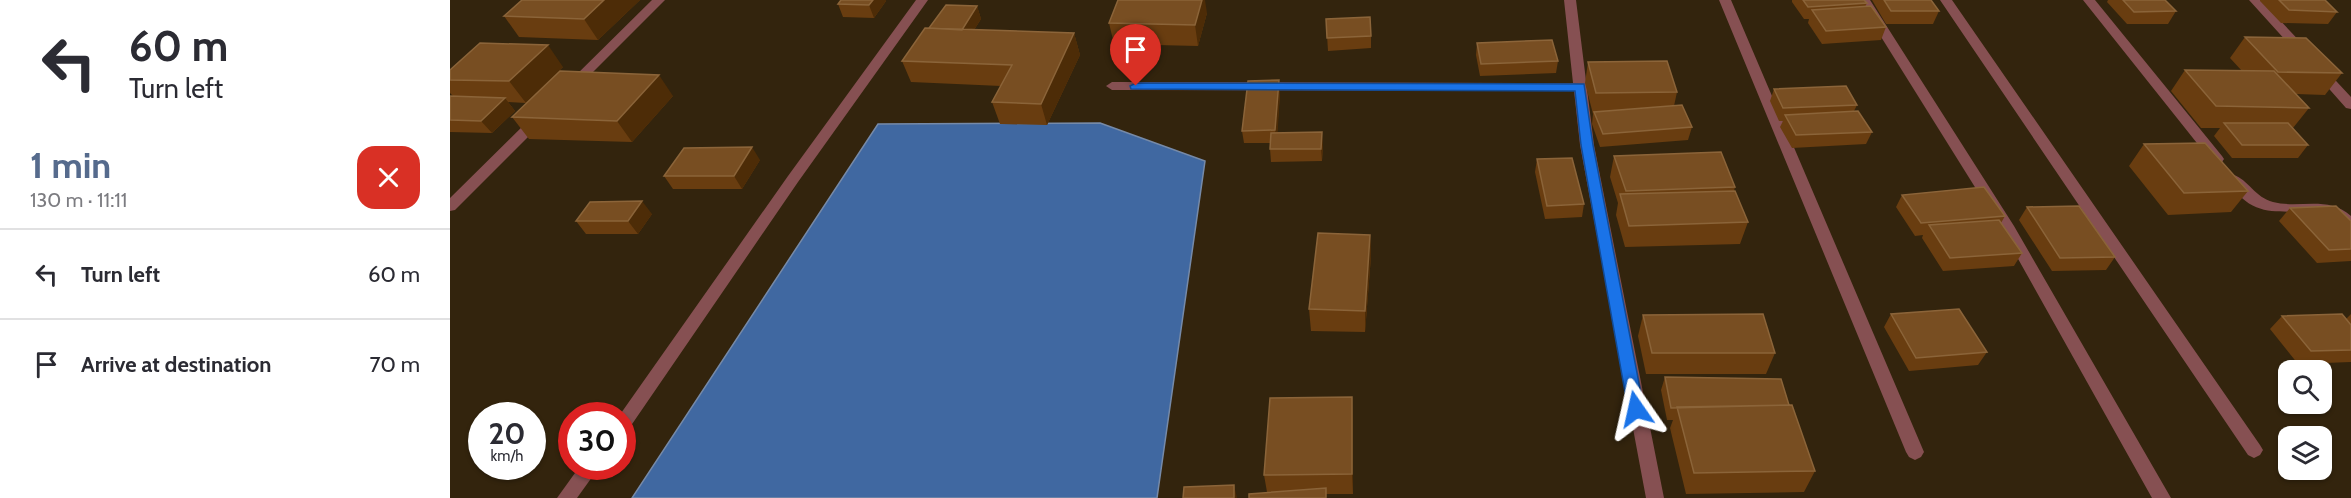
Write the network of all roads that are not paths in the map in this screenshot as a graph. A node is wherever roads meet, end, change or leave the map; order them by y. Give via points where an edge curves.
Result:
1 (659, 0) edge
2 (922, 0) edge
3 (1570, 0) edge
4 (1725, 0) edge
5 (1864, 0) edge
6 (1946, 0) edge
7 (2089, 0) edge
8 (2255, 0) edge
9 (1112, 86) dead end
10 (1580, 87) junction
11 (2351, 105) edge
12 (450, 206) edge
13 (2351, 225) edge
14 (636, 405) edge
15 (2254, 450) dead end
16 (1915, 452) dead end
17 (580, 480) edge
18 (566, 498) edge
19 (1655, 498) edge
20 (2162, 498) edge

1 - 12 street
2 - 14 street
3 - 10 street
4 - 16 street
5 - 20 street via 2009,230
6 - 15 street
7 - 13 street via 2245,194 2276,208 2324,208 2346,218
8 - 11 street
9 - 10 street
10 - 19 street via 1587,145
17 - 18 street

